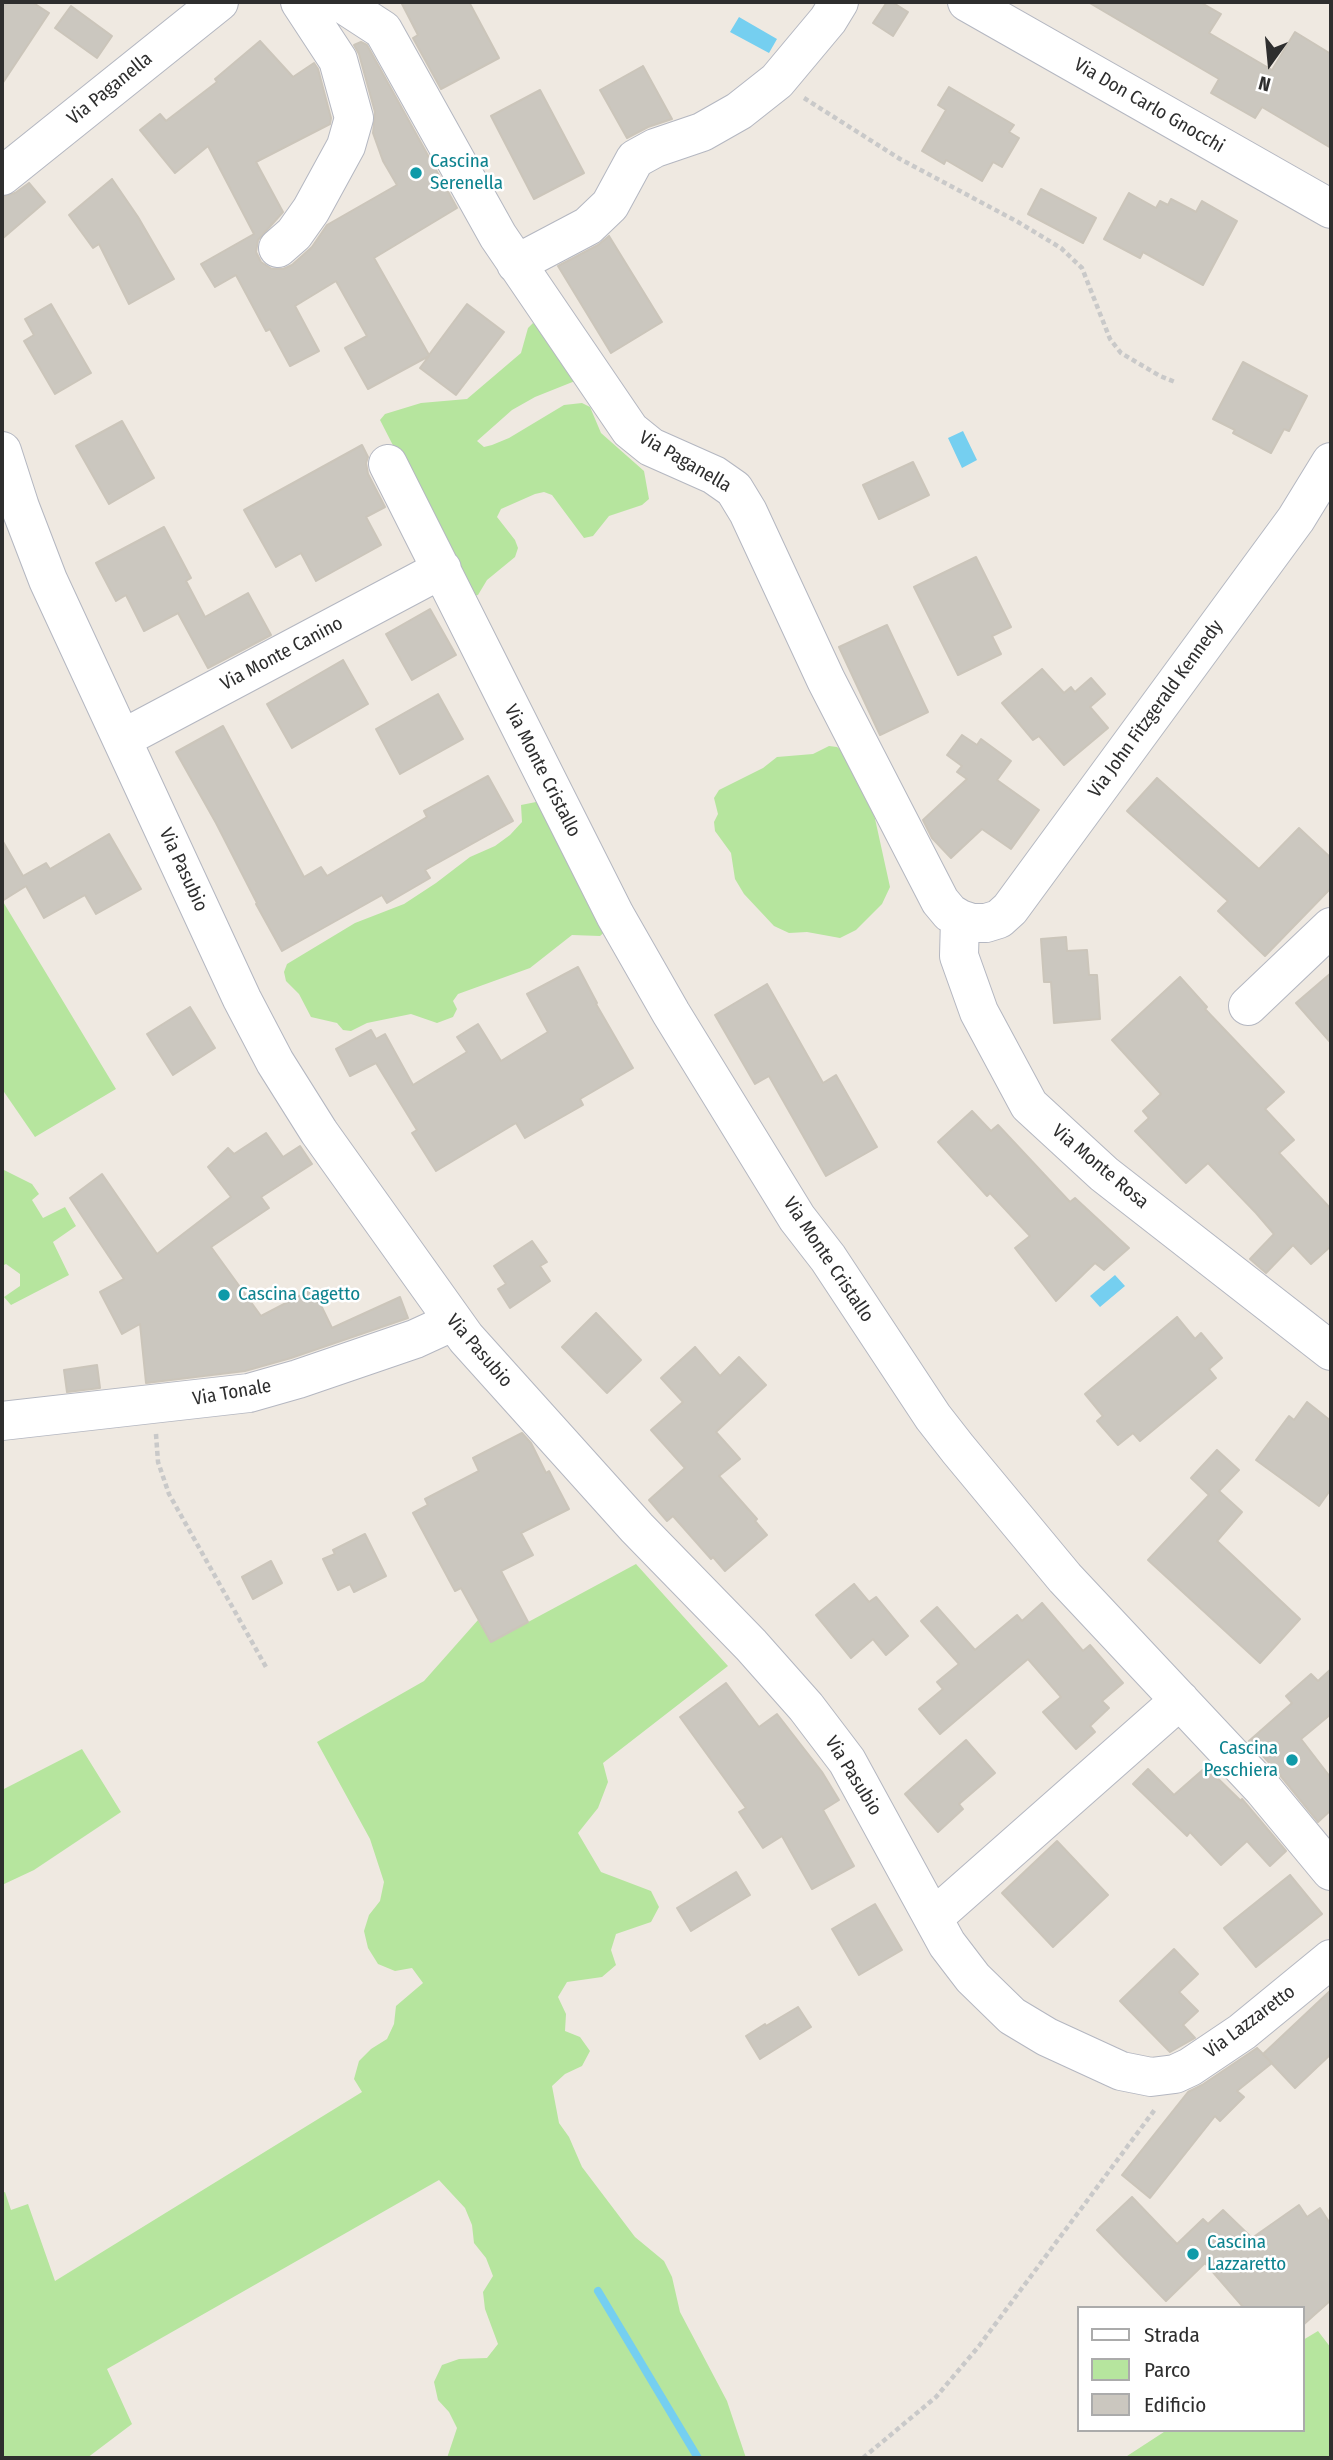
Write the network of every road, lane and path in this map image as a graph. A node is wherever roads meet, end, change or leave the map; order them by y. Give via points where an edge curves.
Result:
1 (219, 2) edge
2 (300, 2) edge
3 (340, 2) edge
4 (839, 2) edge
5 (967, 2) edge
6 (777, 81) junction
7 (2, 176) edge
8 (1331, 209) edge
9 (278, 248) dead end
10 (516, 264) junction
11 (1175, 382) dead end
12 (2, 451) edge
13 (1331, 462) edge
14 (388, 464) dead end
15 (442, 569) junction
16 (122, 739) junction
17 (960, 919) junction
18 (1331, 927) edge
19 (1248, 1006) dead end
20 (452, 1322) junction
21 (1331, 1351) edge
22 (153, 1405) junction
23 (2, 1421) edge
24 (266, 1667) dead end
25 (1180, 1700) junction
26 (1331, 1871) edge
27 (933, 1917) junction
28 (1331, 1959) edge
29 (1165, 2076) junction
30 (863, 2458) edge

1 - 7 street, Via Paganella
2 - 9 street via 338,60 354,118 346,145 311,210
3 - 10 street, Via Paganella via 383,30
4 - 6 street
5 - 8 street, Via Don Carlo Gnocchi
6 - 10 street via 702,132 635,159 610,205 588,226
6 - 11 path via 900,159 1061,247 1082,268 1110,340 1121,353
10 - 17 street, Via Paganella via 640,440 734,489 940,901
12 - 16 street, Via Pasubio via 40,562
13 - 17 street, Via John Fitzgerald Kennedy via 1296,519 1010,909 986,923
14 - 15 street, Via Monte Cristallo
15 - 16 street, Via Monte Canino
15 - 25 street, Via Monte Cristallo via 615,915 797,1218 958,1449 1065,1578
16 - 20 street, Via Pasubio via 275,1062 318,1132
17 - 21 street, Via Monte Rosa via 959,956 979,1012 1029,1105 1104,1174
18 - 19 street
20 - 22 street, Via Tonale via 298,1379 249,1392
20 - 27 street, Via Pasubio via 806,1707 853,1771
22 - 23 street, Via Tonale
22 - 24 path via 158,1462 169,1494
25 - 26 street, Via Monte Cristallo via 1263,1788
25 - 27 street
27 - 29 street, Via Pasubio via 972,1978 1012,2015 1046,2037 1121,2071
28 - 29 street, Via Lazzaretto via 1242,2032 1182,2071
29 - 30 path via 1167,2092 979,2346 936,2397

